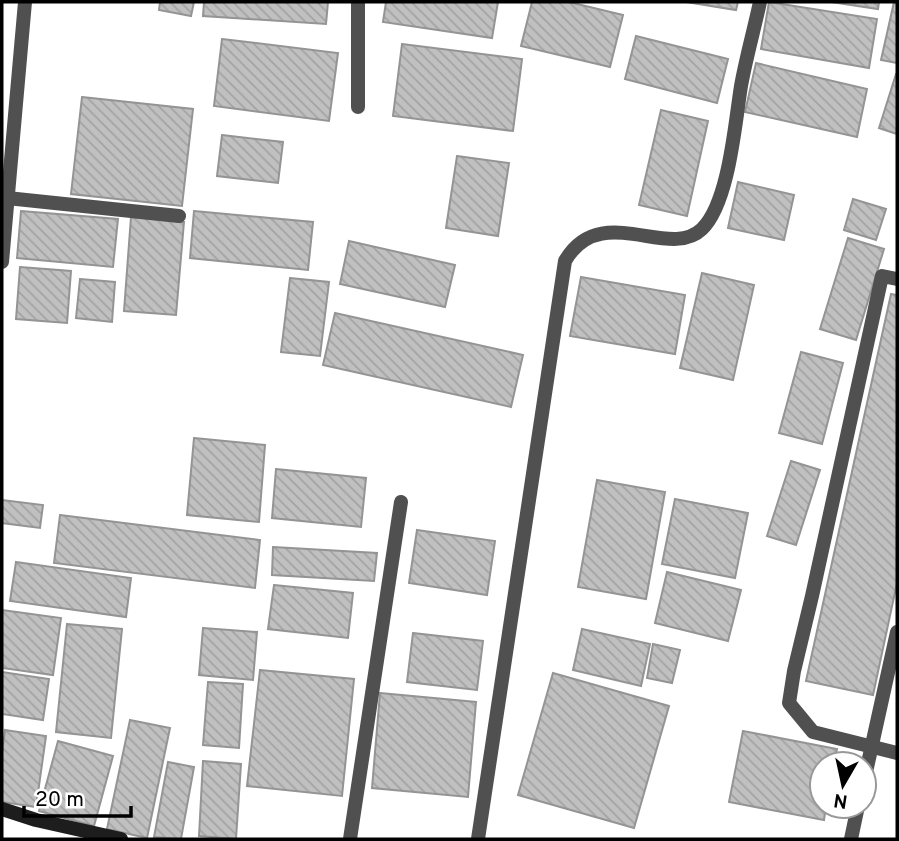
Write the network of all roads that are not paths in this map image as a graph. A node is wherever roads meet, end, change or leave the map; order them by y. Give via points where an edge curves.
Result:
1 (25, 2) edge
2 (358, 2) edge
3 (760, 2) edge
4 (358, 107) dead end
5 (7, 198) junction
6 (179, 216) dead end
7 (2, 262) edge
8 (897, 279) edge
9 (401, 502) dead end
10 (897, 632) edge
11 (872, 748) junction
12 (897, 753) edge
13 (2, 809) edge
14 (855, 820) edge
15 (121, 839) edge
16 (350, 839) edge
17 (478, 839) edge
18 (851, 839) edge

1 - 5 street
2 - 4 street
3 - 17 street via 718,206 701,230 685,237 661,238 614,231 579,243 565,261
5 - 6 street
5 - 7 street
8 - 11 street via 882,276 789,703 813,732
9 - 16 street
10 - 11 street
11 - 12 street
13 - 15 main road
14 - 18 street

